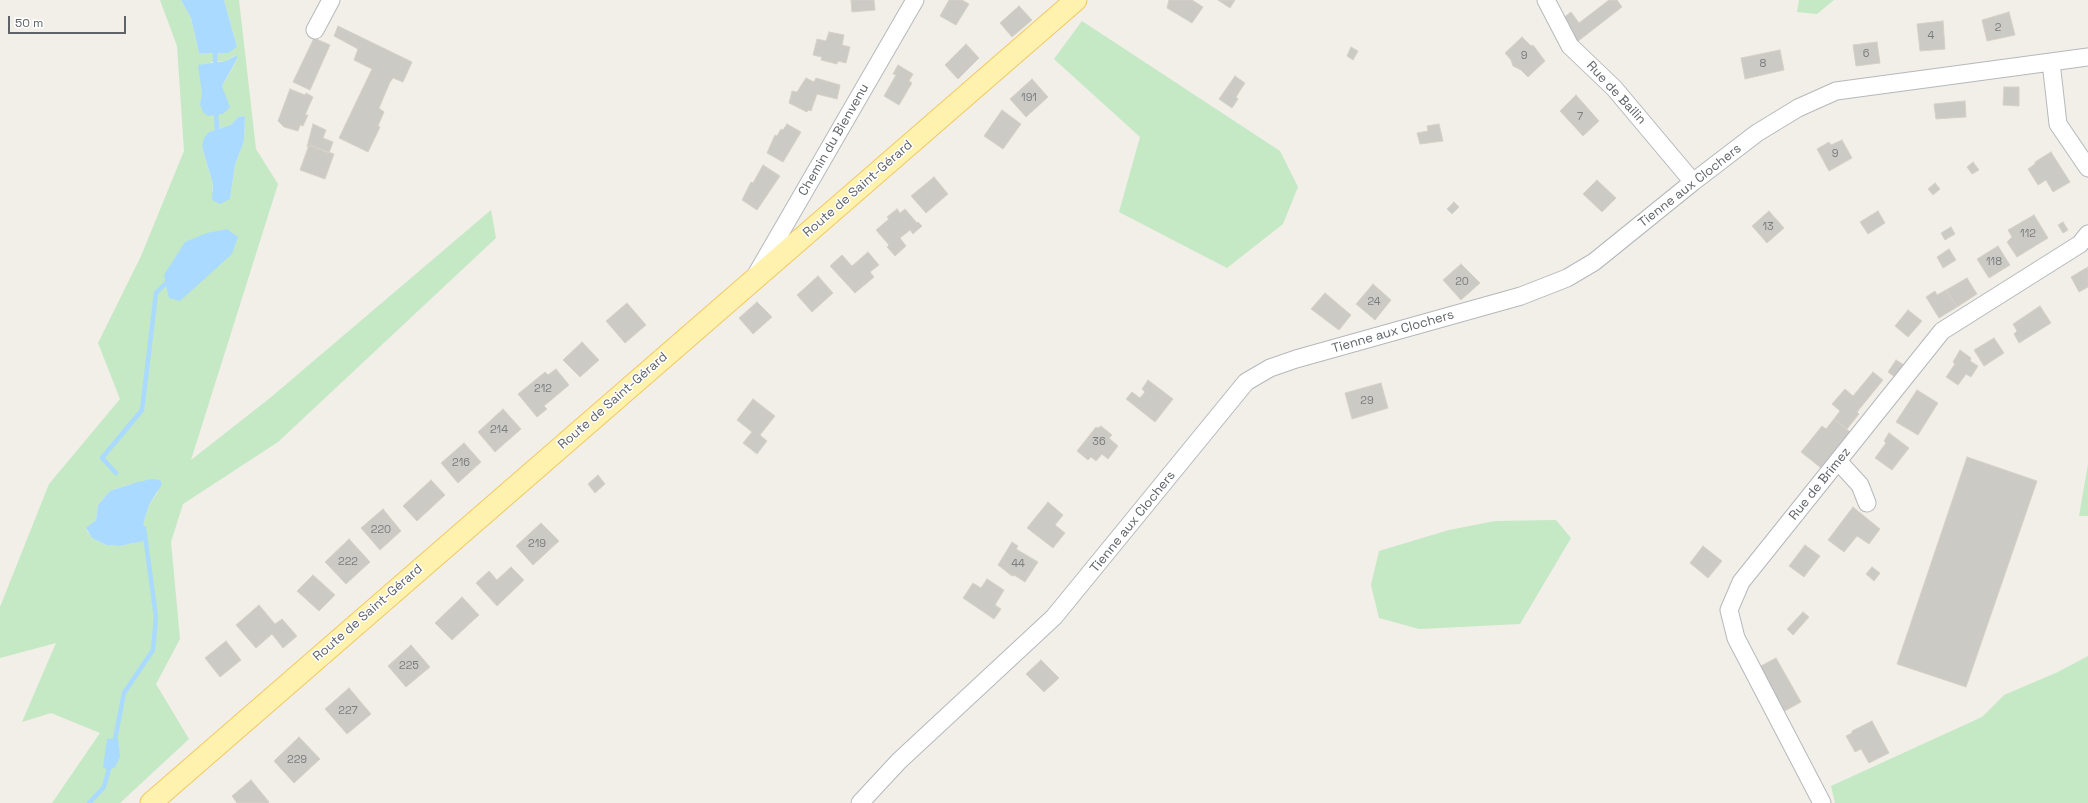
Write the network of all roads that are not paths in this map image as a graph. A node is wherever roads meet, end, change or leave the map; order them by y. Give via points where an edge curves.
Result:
1 (331, 0) edge
2 (915, 0) edge
3 (1076, 0) edge
4 (1546, 0) edge
5 (315, 30) dead end
6 (2088, 57) edge
7 (2052, 62) junction
8 (2088, 168) edge
9 (1693, 182) junction
10 (2088, 234) edge
11 (753, 280) junction
12 (1838, 461) junction
13 (1867, 503) dead end
14 (151, 803) edge
15 (860, 803) edge
16 (1822, 803) edge

1 - 5 street
2 - 11 street, Chemin du Bienvenu
3 - 11 main road, Route de Saint-Gérard
4 - 9 street, Rue de Bailin via 1570,46 1614,88
6 - 7 street
7 - 8 street via 2058,124
7 - 9 street, Tienne aux Clochers via 1836,92 1798,108 1757,133
9 - 15 street, Tienne aux Clochers via 1594,262 1567,278 1521,296 1296,359 1270,368 1246,382 1054,617 899,761
10 - 12 street, Rue de Brimez via 2080,244 1942,331
11 - 14 main road, Route de Saint-Gérard
12 - 13 street via 1860,485
12 - 16 street, Rue de Brimez via 1741,582 1729,610 1736,638

